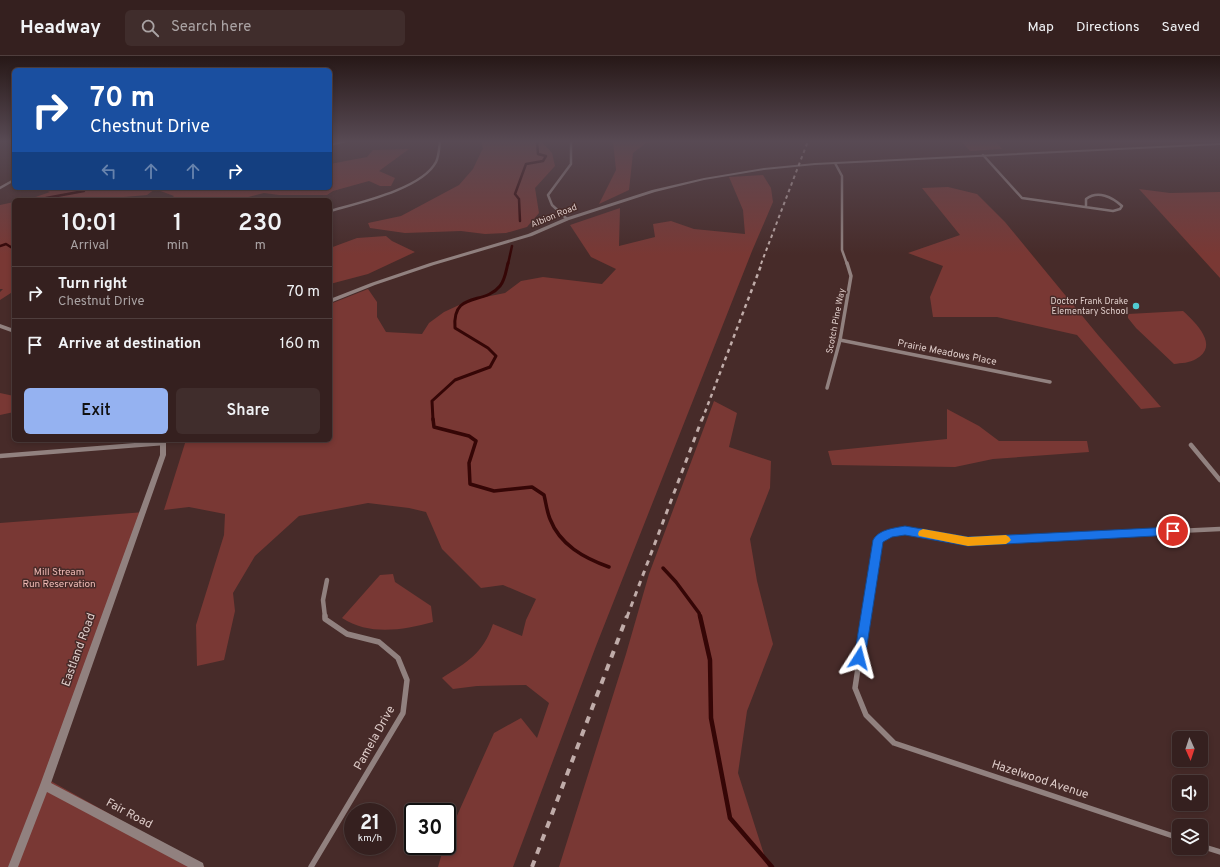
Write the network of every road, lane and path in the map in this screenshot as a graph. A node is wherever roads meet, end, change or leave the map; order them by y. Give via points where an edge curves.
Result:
1 (418, 179) edge
2 (559, 179) edge
3 (705, 179) edge
4 (842, 179) edge
5 (1005, 179) edge
6 (12, 181) edge
7 (0, 188) edge
8 (1086, 207) junction
9 (332, 210) edge
10 (567, 219) junction
11 (332, 300) edge
12 (0, 326) edge
13 (12, 330) edge
14 (840, 340) junction
15 (1050, 382) dead end
16 (827, 388) dead end
17 (152, 442) edge
18 (163, 442) edge
19 (1191, 445) dead end
20 (0, 456) edge
21 (1220, 480) edge
22 (1220, 528) edge
23 (327, 580) dead end
24 (45, 785) junction
25 (1172, 836) edge
26 (1208, 848) edge
27 (1220, 852) edge
28 (13, 867) edge
29 (200, 867) edge
30 (311, 867) edge

1 - 9 street via 393,192
2 - 10 street via 548,194 552,205
3 - 10 street, Albion Road via 654,191
4 - 14 street, Scotch Pine Way via 842,250 851,276
5 - 8 street via 1022,198
6 - 7 street
8 - 8 street via 1113,211 1122,206 1113,198 1095,195 1088,196
10 - 11 street, Albion Road via 530,235 432,264
12 - 13 street
14 - 15 street, Prairie Meadows Place
14 - 16 street, Scotch Pine Way
17 - 20 street
18 - 24 street, Eastland Road via 163,455
19 - 21 street
22 - 25 street, Hazelwood Avenue via 968,541 905,530 890,533 878,540 855,688 866,716 894,743
23 - 30 street, Pamela Drive via 323,600 325,619 347,634 379,642 398,658 408,680 403,713
24 - 28 street, Eastland Road
24 - 29 street, Fair Road
26 - 27 street

